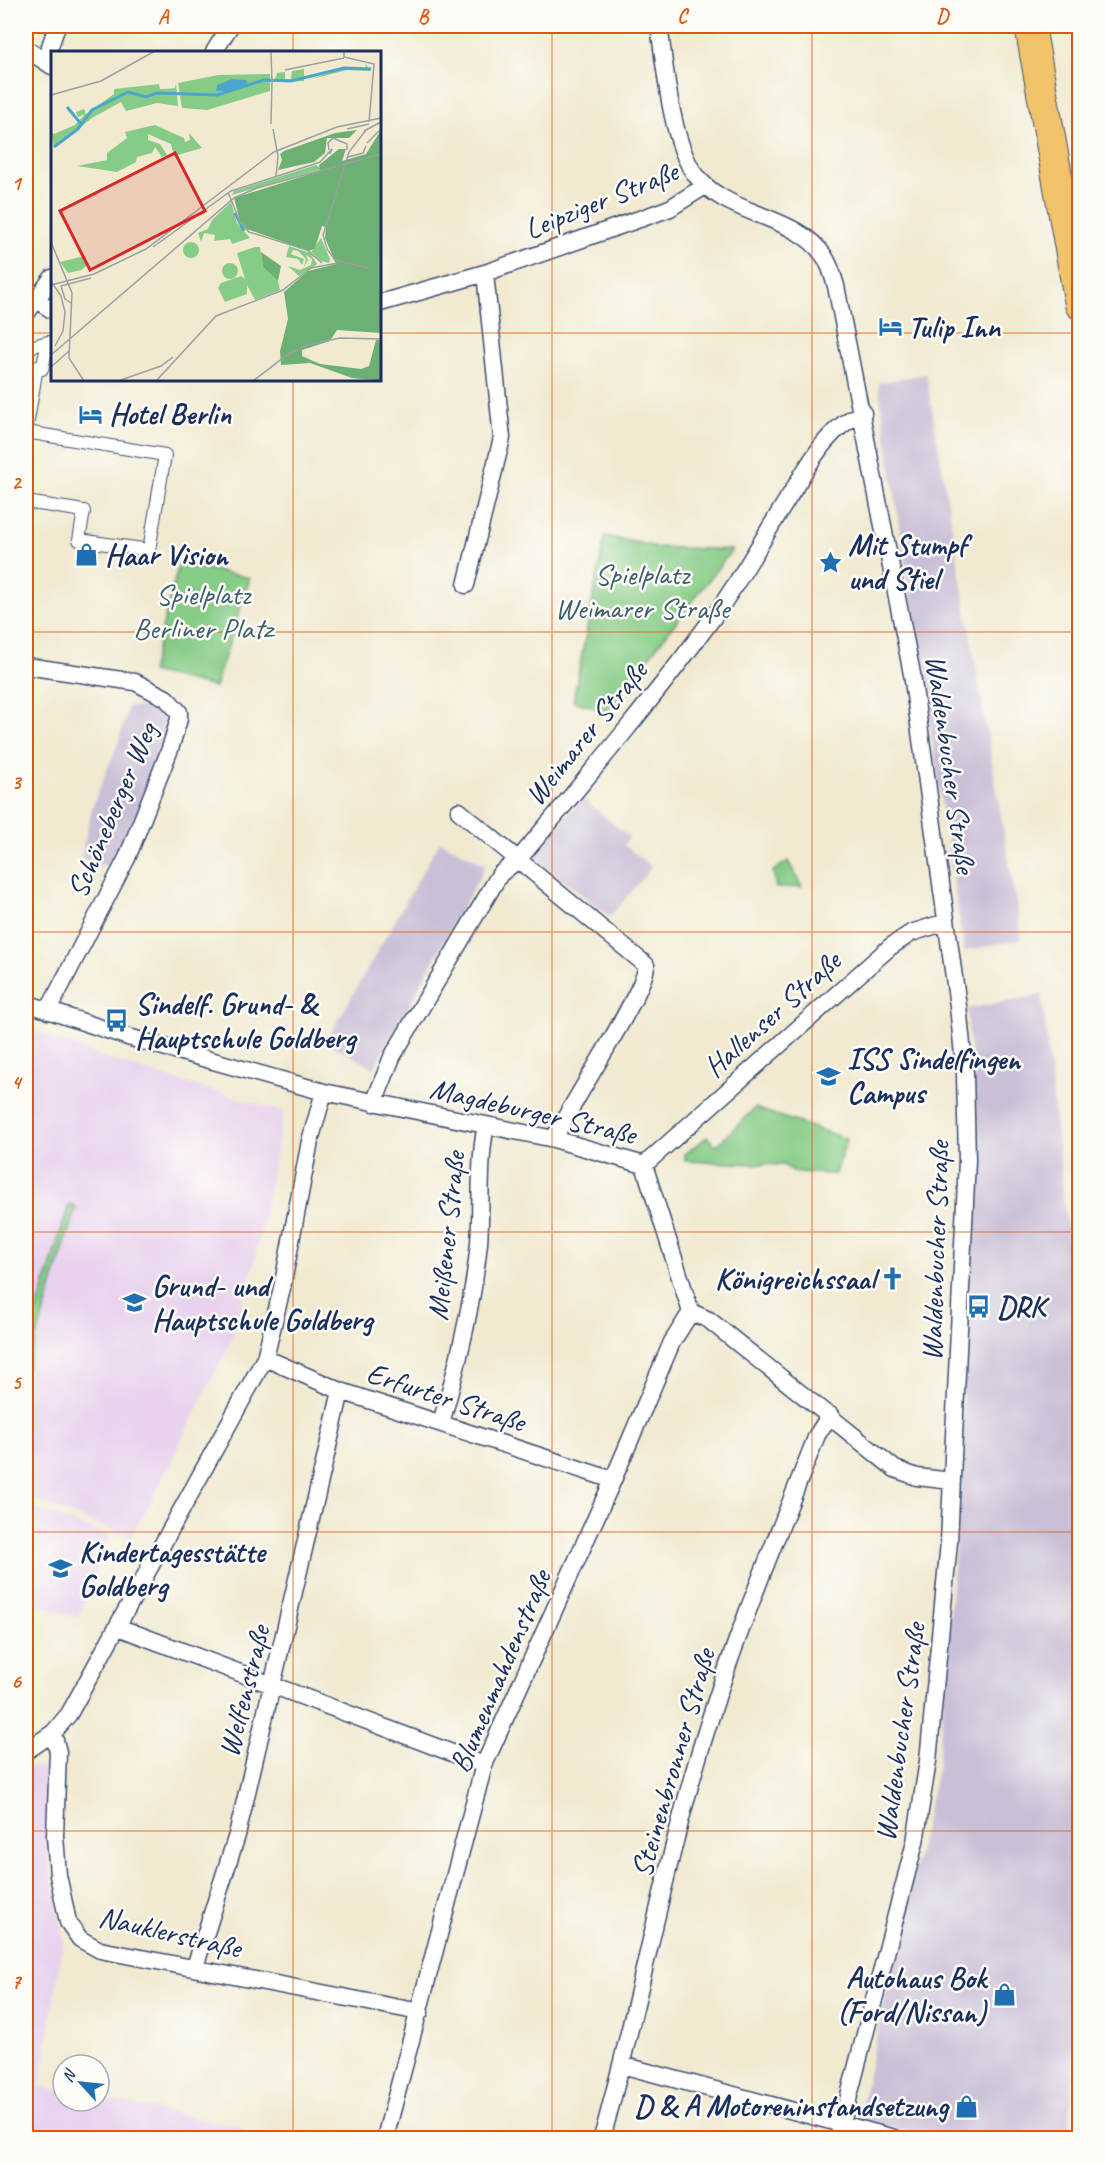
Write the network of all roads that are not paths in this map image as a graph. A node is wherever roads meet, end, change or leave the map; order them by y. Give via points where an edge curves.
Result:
1 (57, 26) edge
2 (230, 26) edge
3 (659, 26) edge
4 (1030, 26) edge
5 (1049, 26) edge
6 (26, 49) edge
7 (52, 51) edge
8 (215, 51) edge
9 (49, 64) edge
10 (705, 186) junction
11 (1080, 192) edge
12 (826, 257) joint
13 (485, 273) junction
14 (51, 279) edge
15 (381, 303) edge
16 (1080, 304) edge
17 (31, 307) edge
18 (51, 310) edge
19 (26, 348) edge
20 (863, 413) junction
21 (26, 502) edge
22 (466, 585) dead end
23 (26, 666) edge
24 (459, 811) dead end
25 (518, 860) junction
26 (946, 922) junction
27 (26, 1003) edge
28 (48, 1011) junction
29 (324, 1092) junction
30 (374, 1103) junction
31 (486, 1125) junction
32 (555, 1139) junction
33 (644, 1165) junction
34 (691, 1312) junction
35 (265, 1358) junction
36 (341, 1391) junction
37 (830, 1415) junction
38 (441, 1423) junction
39 (613, 1480) junction
40 (952, 1481) junction
41 (118, 1627) junction
42 (272, 1683) junction
43 (53, 1733) junction
44 (26, 1751) edge
45 (484, 1765) junction
46 (195, 1967) junction
47 (420, 2012) junction
48 (622, 2065) junction
49 (840, 2132) edge
50 (385, 2139) edge
51 (602, 2139) edge
52 (894, 2139) edge

1 - 7 street
2 - 8 street
3 - 10 street via 678,135 687,160
4 - 16 highway
5 - 11 highway
6 - 9 street
10 - 12 street, Leipziger Straße via 719,197 801,234
10 - 13 street, Leipziger Straße via 670,208
12 - 20 street, Waldenbucher Straße via 836,286
13 - 15 street, Leipziger Straße
13 - 22 street via 502,438
14 - 17 street
17 - 18 street
19 - 21 street via 48,342 42,369 37,367 26,432 165,455 149,550 79,540 84,512
20 - 25 street, Weimarer Straße via 836,428 713,618
20 - 26 street, Waldenbucher Straße via 912,674
23 - 28 street, Schöneberger Weg via 135,682 166,698 179,718 127,858
24 - 25 street
25 - 30 street, Weimarer Straße via 500,874 482,902 392,1057
25 - 32 street via 646,965 647,971 633,1002 564,1116
26 - 33 street, Hallenser Straße via 911,933 890,946
26 - 40 street, Waldenbucher Straße via 965,1074 967,1160
27 - 28 street, Magdeburger Straße
28 - 29 street, Magdeburger Straße
29 - 30 street, Magdeburger Straße
29 - 35 street via 309,1141
30 - 31 street, Magdeburger Straße
31 - 32 street, Magdeburger Straße
31 - 38 street, Meißener Straße via 481,1151 475,1272
32 - 33 street, Magdeburger Straße
33 - 34 street, Magdeburger Straße
34 - 37 street via 709,1320
34 - 39 street, Blumenmahdenstraße via 672,1342
35 - 36 street, Erfurter Straße
35 - 41 street
36 - 38 street, Erfurter Straße
36 - 42 street, Welfenstraße
37 - 40 street via 895,1469 917,1477
37 - 48 street, Steinenbronner Straße via 817,1435 710,1718 677,1833
38 - 39 street, Erfurter Straße
39 - 45 street, Blumenmahdenstraße
40 - 49 street, Waldenbucher Straße via 938,1678 922,1802
41 - 42 street
41 - 43 street via 69,1714
42 - 45 street
42 - 46 street, Welfenstraße via 237,1836
43 - 44 street
43 - 46 street, Nauklerstraße via 58,1752 58,1875 68,1923 80,1939 100,1950
45 - 47 street, Blumenmahdenstraße
46 - 47 street, Nauklerstraße
47 - 50 street, Blumenmahdenstraße
48 - 49 street
48 - 51 street, Steinenbronner Straße
49 - 52 street

